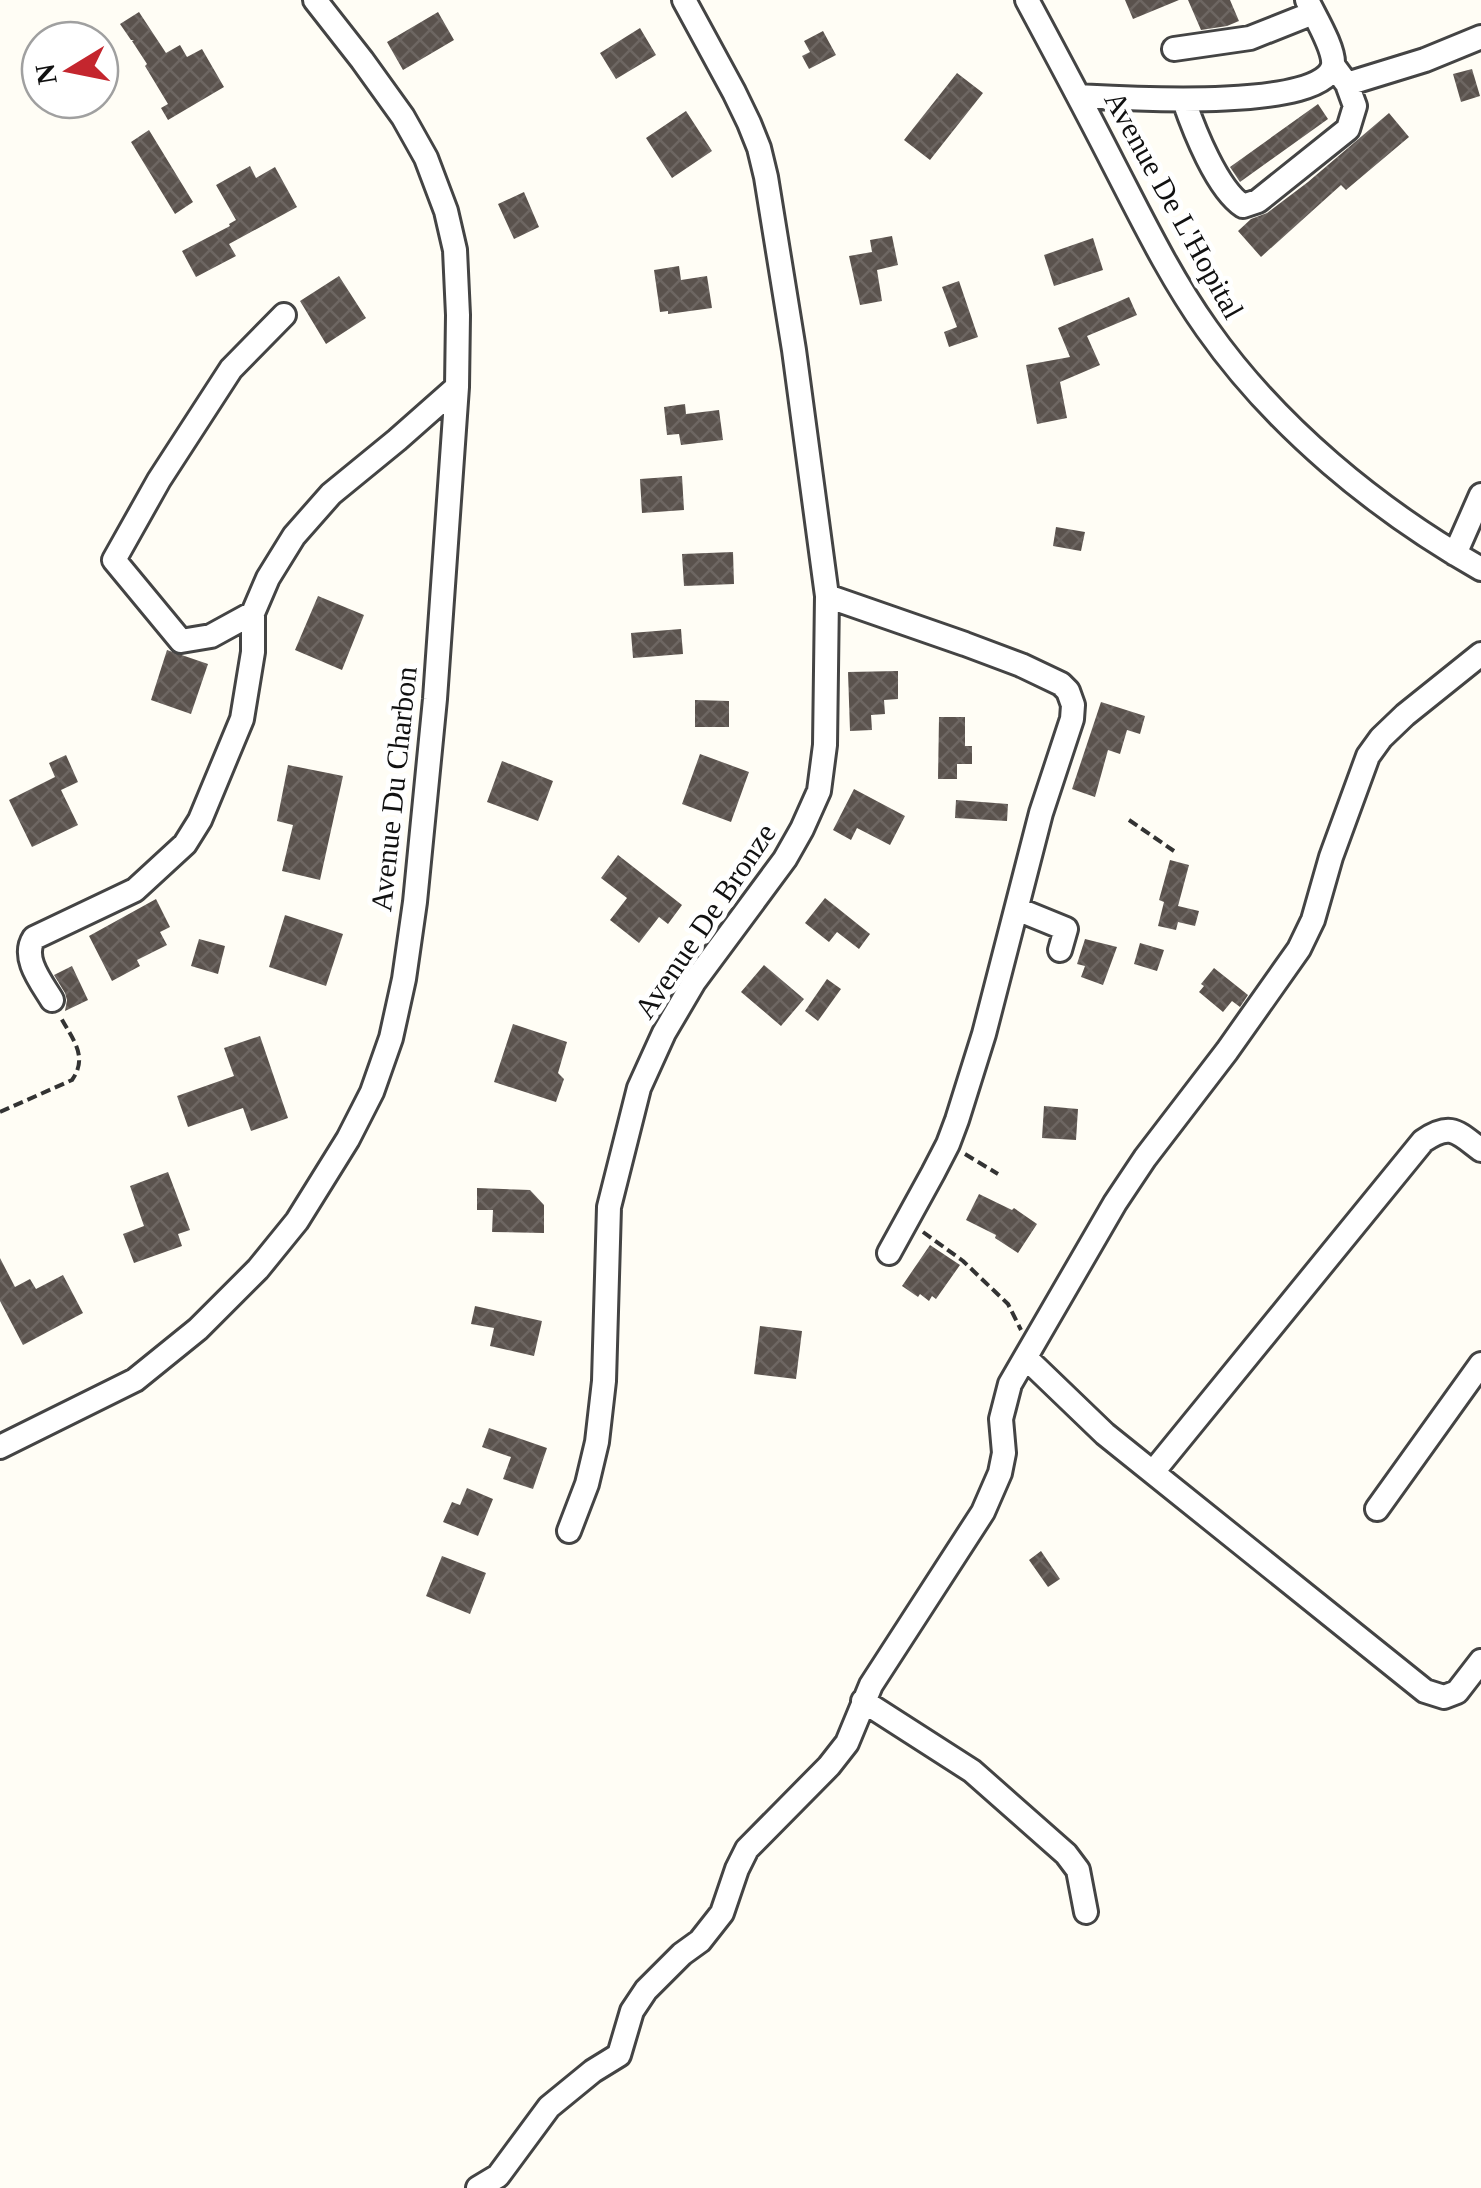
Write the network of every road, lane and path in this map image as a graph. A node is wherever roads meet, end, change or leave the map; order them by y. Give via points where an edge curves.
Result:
1 (315, 0) edge
2 (684, 0) edge
3 (1027, 0) edge
4 (1310, 7) edge
5 (1481, 37) edge
6 (1174, 49) dead end
7 (1340, 74) junction
8 (1079, 96) junction
9 (1184, 101) junction
10 (284, 316) dead end
11 (457, 387) junction
12 (1481, 495) edge
13 (1455, 554) junction
14 (1481, 569) edge
15 (827, 596) junction
16 (252, 613) junction
17 (1481, 654) edge
18 (1129, 820) dead end
19 (1174, 851) dead end
20 (1016, 909) junction
21 (1060, 950) dead end
22 (52, 1000) joint
23 (0, 1112) edge
24 (948, 1144) junction
25 (1481, 1150) edge
26 (998, 1174) dead end
27 (906, 1219) junction
28 (888, 1253) dead end
29 (1026, 1359) junction
30 (1481, 1364) edge
31 (0, 1447) edge
32 (1152, 1472) junction
33 (1377, 1510) dead end
34 (570, 1531) dead end
35 (1481, 1661) edge
36 (863, 1701) junction
37 (1086, 1912) dead end
38 (478, 2188) edge

1 - 11 street, Avenue Du Charbon via 403,117 446,211 455,250
2 - 15 street, Avenue De Bronze via 734,92 766,178
3 - 8 street, Avenue De L'Hopital
4 - 6 street via 1250,38
4 - 7 street
5 - 7 street via 1425,60
7 - 9 street via 1272,94
7 - 9 street via 1355,106 1348,129 1243,206 1209,160
8 - 9 street
8 - 13 street, Avenue De L'Hopital via 1154,244 1232,362 1344,475
10 - 16 street via 231,369 114,560 181,640 211,636
11 - 16 street via 330,494 294,536
11 - 31 street, Avenue Du Charbon via 415,902 391,1038 372,1092 297,1221 198,1329 136,1380
12 - 13 street
13 - 14 street, Avenue De L'Hopital
15 - 20 street via 1020,665 1068,691 1072,718
15 - 34 street, Avenue De Bronze via 819,791 785,859 664,1033 627,1133 609,1207 597,1442
16 - 22 street via 242,719 200,820 185,844 135,890 34,938 29,955
17 - 29 street via 1405,715 1368,756 1299,949 1135,1173
18 - 19 path
20 - 21 street via 1066,929
20 - 24 street
22 - 23 path via 78,1049 78,1072
24 - 26 path
24 - 27 street
25 - 32 street via 1457,1132 1438,1130 1423,1141
27 - 28 street
27 - 29 path via 1008,1304
29 - 32 street
29 - 36 street via 1004,1404 1004,1453 984,1512
30 - 33 street
32 - 35 street via 1425,1692 1458,1692
36 - 37 street via 972,1771 1066,1854 1078,1870
36 - 38 street via 847,1743 747,1849 722,1913 646,1990 618,2055 549,2107 498,2176

